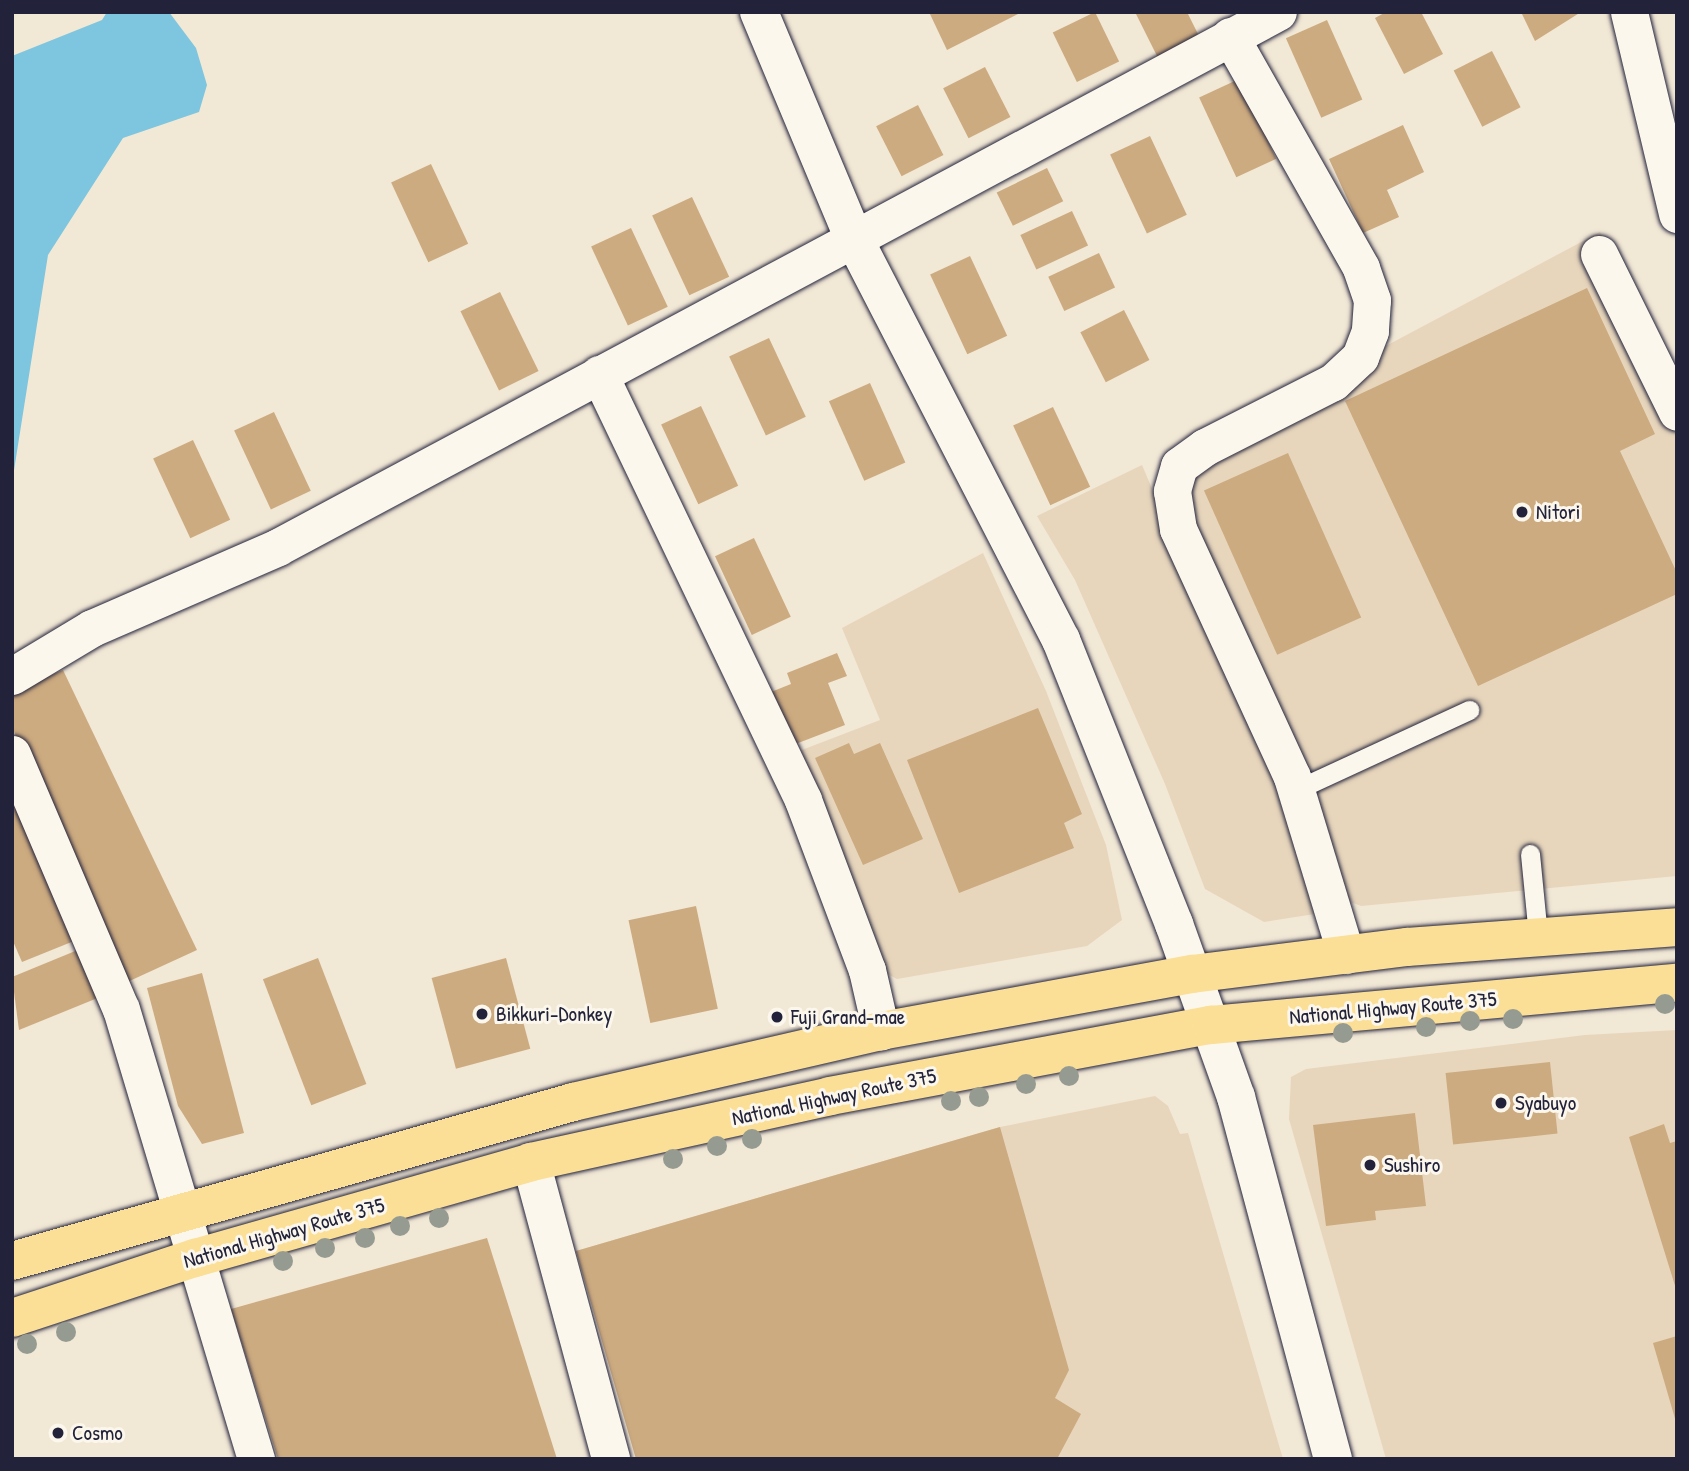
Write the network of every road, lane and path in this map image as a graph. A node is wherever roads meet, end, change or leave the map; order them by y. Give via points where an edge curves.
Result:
1 (759, 12) edge
2 (1278, 12) edge
3 (1629, 12) edge
4 (1230, 36) junction
5 (1677, 214) edge
6 (853, 237) junction
7 (1599, 254) dead end
8 (599, 374) junction
9 (1677, 412) edge
10 (12, 676) edge
11 (1469, 710) dead end
12 (12, 754) edge
13 (1296, 790) junction
14 (1530, 855) dead end
15 (1677, 928) edge
16 (1538, 936) junction
17 (1346, 955) junction
18 (1192, 974) junction
19 (1677, 983) edge
20 (1212, 1025) junction
21 (881, 1031) junction
22 (531, 1162) junction
23 (182, 1210) junction
24 (195, 1258) junction
25 (12, 1261) edge
26 (12, 1318) edge
27 (256, 1459) edge
28 (611, 1459) edge
29 (1333, 1459) edge

1 - 6 street
2 - 4 street
3 - 5 street
4 - 6 street
4 - 13 street via 1361,268 1372,300 1360,357 1333,382 1205,447 1179,466 1172,491 1178,529
6 - 8 street
6 - 18 street via 1060,640
7 - 9 street
8 - 10 street via 278,547 92,628
8 - 21 street via 803,800 867,970
11 - 13 lane
12 - 23 street via 121,1009
13 - 17 street
14 - 16 lane
15 - 16 highway
16 - 17 highway
17 - 18 highway
18 - 20 street
18 - 21 highway
19 - 20 highway, National Highway Route 375
20 - 22 highway, National Highway Route 375 via 830,1096
20 - 29 street via 1236,1097
21 - 23 highway via 573,1102
22 - 24 highway, National Highway Route 375
22 - 28 street
23 - 24 street
23 - 25 highway
24 - 26 highway, National Highway Route 375
24 - 27 street

